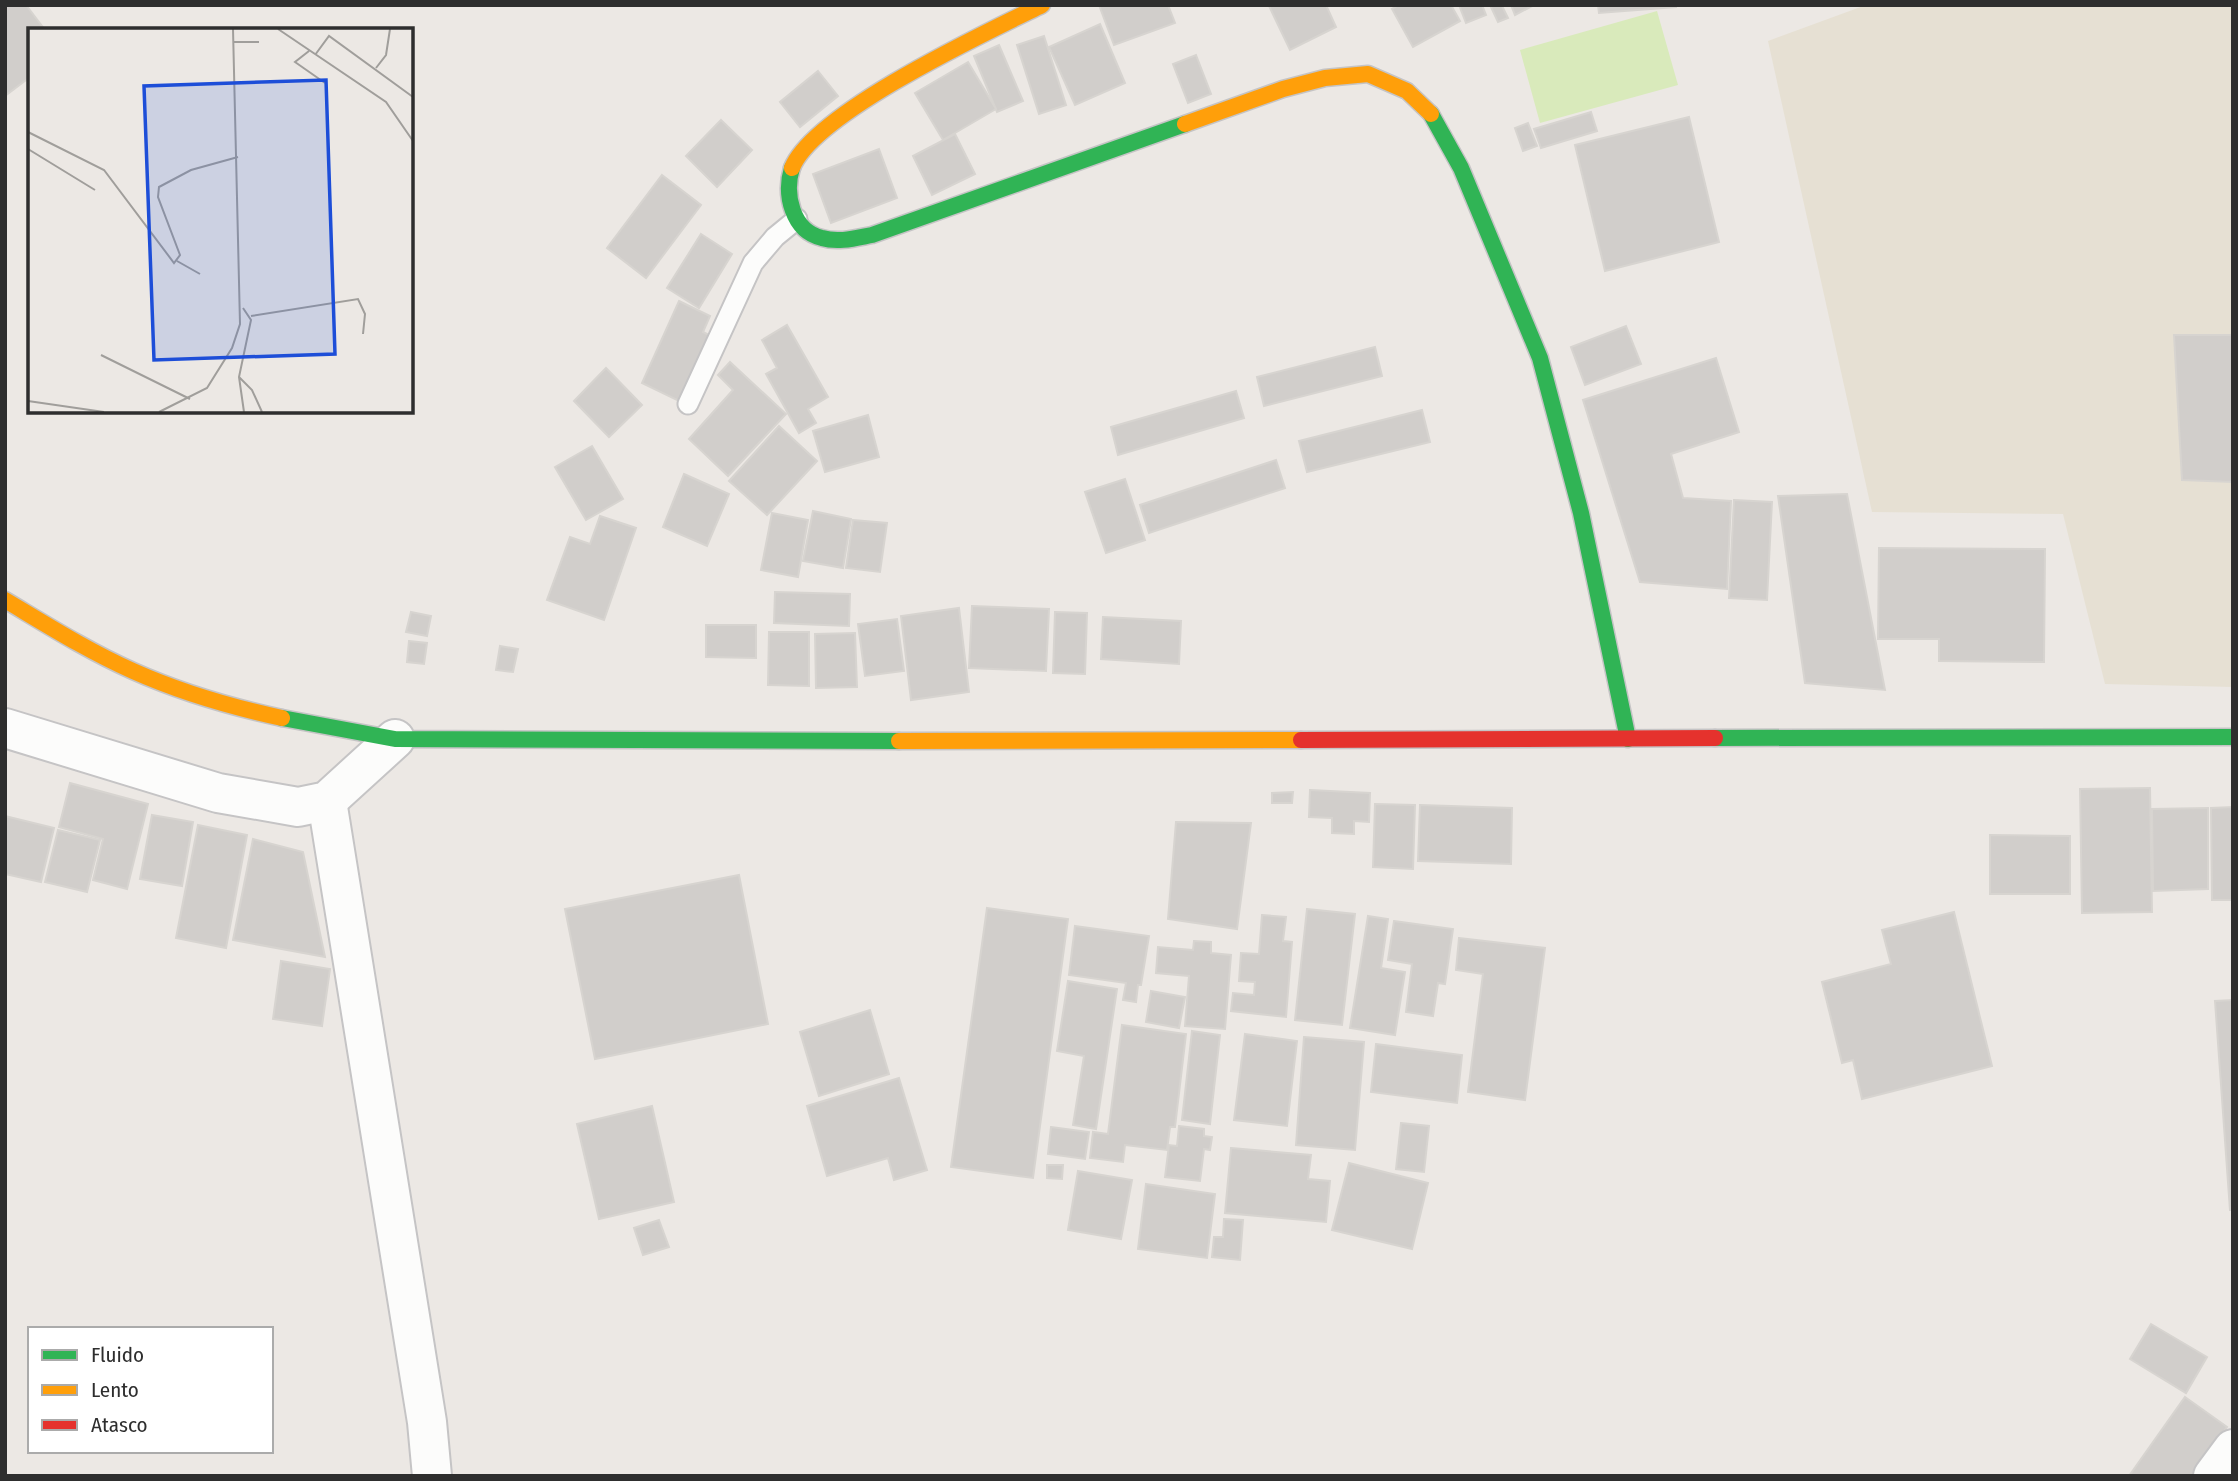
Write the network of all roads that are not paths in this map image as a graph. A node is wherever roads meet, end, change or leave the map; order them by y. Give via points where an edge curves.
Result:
1 (1042, 5) edge
2 (796, 219) junction
3 (688, 404) dead end
4 (5, 600) edge
5 (5, 728) edge
6 (2233, 737) edge
7 (395, 739) junction
8 (1628, 739) junction
9 (327, 801) junction
10 (2233, 1449) edge
11 (432, 1476) edge
12 (2213, 1476) edge

1 - 2 main road via 877,92 818,135 791,167 788,188
2 - 3 lane via 752,263
2 - 8 main road via 801,228 821,240 873,235 1283,89 1325,78 1368,74 1407,91 1435,118 1461,168 1540,358 1581,513
4 - 7 main road via 150,679 272,715
5 - 9 street via 218,793 298,807
6 - 8 main road
7 - 8 main road
7 - 9 street
9 - 11 street
10 - 12 street

